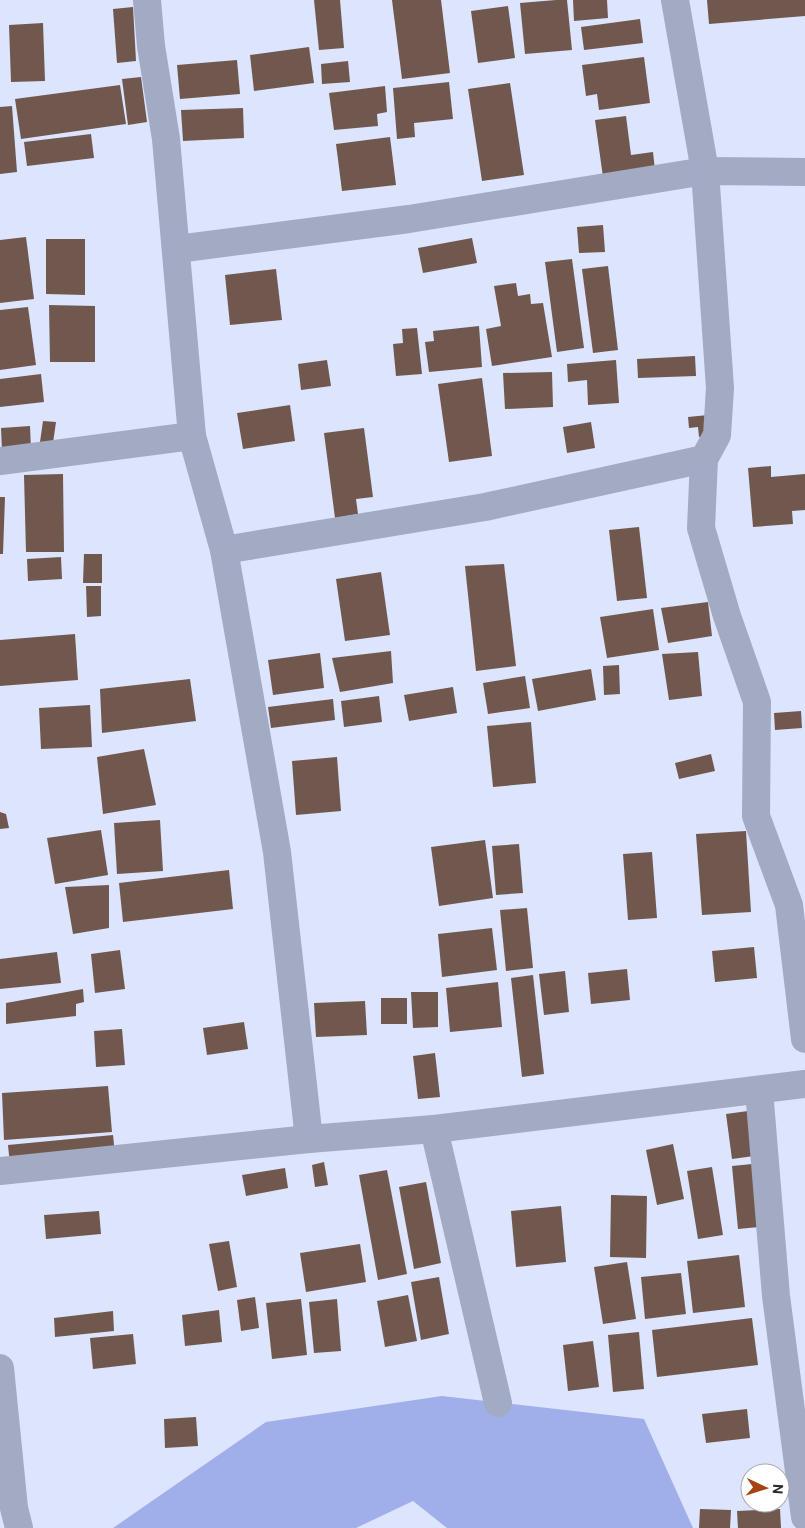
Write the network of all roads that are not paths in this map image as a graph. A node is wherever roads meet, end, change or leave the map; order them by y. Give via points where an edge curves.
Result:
1 (147, 0) edge
2 (676, 0) edge
3 (705, 171) junction
4 (805, 172) edge
5 (177, 249) junction
6 (192, 436) junction
7 (704, 459) junction
8 (0, 461) edge
9 (224, 550) junction
10 (805, 1038) edge
11 (805, 1084) edge
12 (759, 1090) junction
13 (434, 1129) junction
14 (309, 1139) junction
15 (0, 1171) edge
16 (0, 1368) edge
17 (498, 1403) dead end
18 (805, 1517) edge
19 (19, 1528) edge

1 - 5 street
2 - 3 street
3 - 4 street
3 - 5 street via 408,219
3 - 7 street via 720,388 717,436
5 - 6 street
6 - 8 street
6 - 9 street
7 - 9 street via 485,507
7 - 10 street via 701,528 757,702 756,816 789,905
9 - 14 street via 277,852
11 - 12 street
12 - 13 street
12 - 18 street via 776,1296
13 - 14 street
13 - 17 street
14 - 15 street
16 - 19 street via 14,1508

